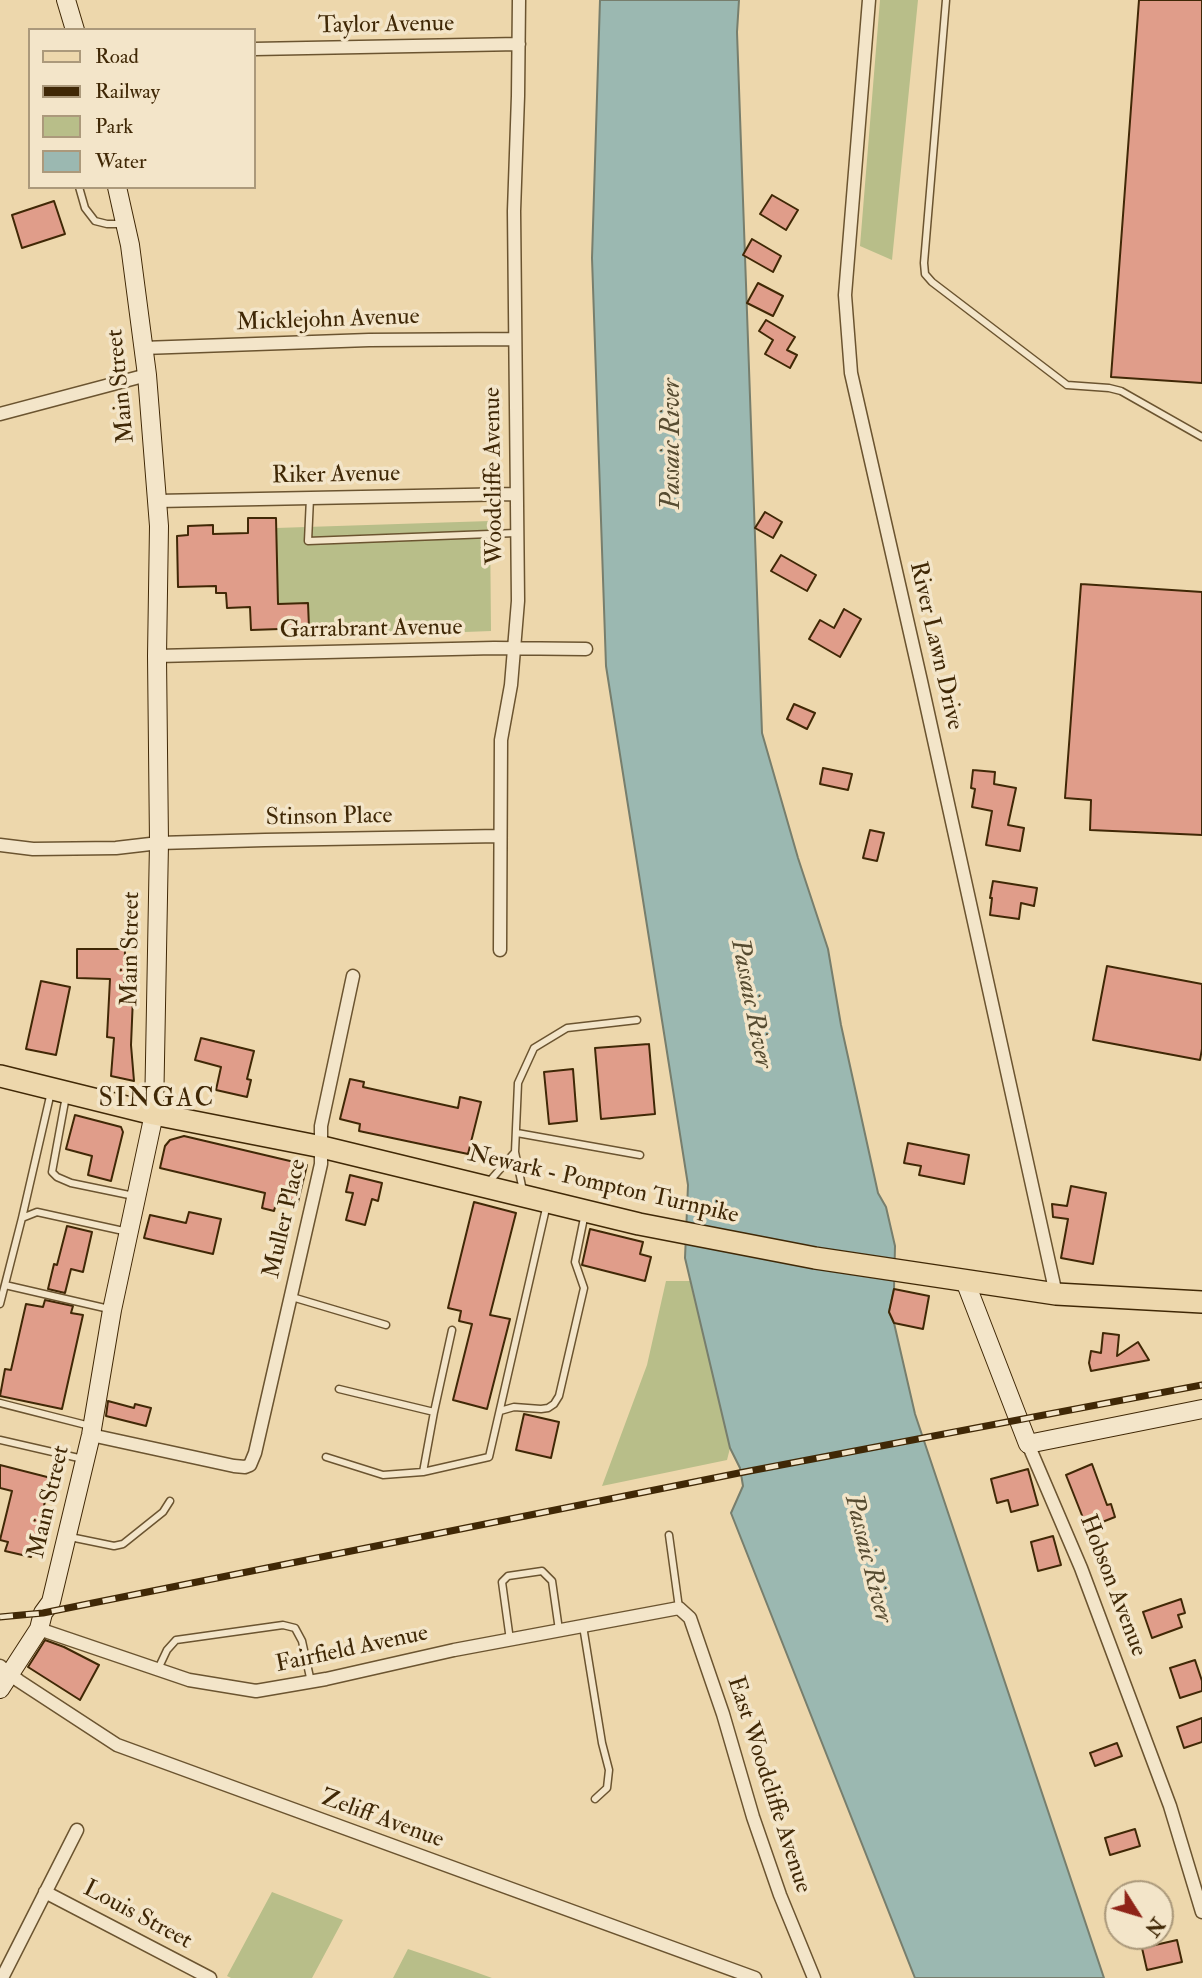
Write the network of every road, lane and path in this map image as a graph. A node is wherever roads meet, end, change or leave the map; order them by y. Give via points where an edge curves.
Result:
1 (66, 0) edge
2 (519, 0) edge
3 (869, 0) edge
4 (946, 0) edge
5 (74, 28) edge
6 (519, 44) junction
7 (256, 49) edge
8 (80, 189) edge
9 (117, 189) edge
10 (125, 224) junction
11 (515, 339) junction
12 (143, 348) junction
13 (146, 375) junction
14 (0, 414) edge
15 (1202, 438) edge
16 (516, 494) junction
17 (310, 498) junction
18 (157, 500) junction
19 (516, 533) junction
20 (514, 648) junction
21 (586, 649) dead end
22 (157, 656) junction
23 (500, 836) junction
24 (159, 843) junction
25 (0, 845) edge
26 (500, 950) dead end
27 (352, 975) dead end
28 (637, 1020) dead end
29 (0, 1076) edge
30 (59, 1092) junction
31 (154, 1114) junction
32 (517, 1133) junction
33 (322, 1146) junction
34 (515, 1152) junction
35 (640, 1155) dead end
36 (484, 1186) junction
37 (524, 1196) junction
38 (138, 1197) junction
39 (548, 1202) junction
40 (585, 1211) junction
41 (22, 1219) junction
42 (130, 1232) junction
43 (965, 1281) junction
44 (5, 1285) junction
45 (1056, 1294) junction
46 (290, 1296) junction
47 (1202, 1303) edge
48 (0, 1304) edge
49 (112, 1310) junction
50 (386, 1325) dead end
51 (452, 1330) dead end
52 (339, 1389) dead end
53 (0, 1403) edge
54 (1202, 1409) edge
55 (500, 1411) junction
56 (434, 1412) junction
57 (91, 1431) junction
58 (0, 1440) edge
59 (1028, 1444) junction
60 (326, 1457) dead end
61 (85, 1460) junction
62 (423, 1472) junction
63 (170, 1501) dead end
64 (669, 1535) dead end
65 (68, 1537) junction
66 (679, 1608) junction
67 (583, 1626) junction
68 (38, 1629) junction
69 (559, 1630) junction
70 (510, 1640) junction
71 (158, 1670) junction
72 (3, 1676) edge
73 (311, 1682) junction
74 (595, 1799) dead end
75 (77, 1830) dead end
76 (45, 1892) junction
77 (1202, 1912) edge
78 (2, 1978) edge
79 (210, 1978) edge
80 (755, 1978) edge
81 (814, 1978) edge

1 - 5 main road
2 - 6 street, Woodcliffe Avenue
3 - 45 street, River Lawn Drive via 845,295 851,373
4 - 15 lane via 925,274 1067,385 1121,391
6 - 7 street, Taylor Avenue
6 - 11 street, Woodcliffe Avenue
8 - 10 lane via 95,221
9 - 10 main road, Main Street
10 - 12 main road, Main Street
11 - 12 street, Micklejohn Avenue
11 - 16 street, Woodcliffe Avenue
12 - 13 main road, Main Street
13 - 14 street
13 - 18 main road, Main Street
16 - 17 street, Riker Avenue
16 - 19 street, Woodcliffe Avenue
17 - 18 street, Riker Avenue
17 - 19 lane via 308,541
18 - 22 main road, Main Street
19 - 20 street, Woodcliffe Avenue
20 - 21 street, Garrabrant Avenue
20 - 22 street, Garrabrant Avenue
20 - 23 street, Woodcliffe Avenue via 501,740
22 - 24 main road, Main Street
23 - 24 street, Stinson Place
23 - 26 street, Woodcliffe Avenue
24 - 25 street, Stinson Place via 116,848
24 - 31 main road, Main Street
27 - 33 street, Muller Place via 321,1126
28 - 32 lane via 567,1028 534,1048 518,1083
29 - 30 main road, Newark - Pompton Turnpike
30 - 31 main road, Newark - Pompton Turnpike
30 - 38 lane via 52,1172 71,1183
30 - 41 lane
31 - 33 main road, Newark - Pompton Turnpike
31 - 38 main road, Main Street
32 - 34 lane
32 - 35 lane
33 - 36 main road, Newark - Pompton Turnpike
33 - 46 street, Muller Place
34 - 36 lane
34 - 37 lane
36 - 37 main road, Newark - Pompton Turnpike
37 - 39 main road, Newark - Pompton Turnpike
38 - 42 main road, Main Street
39 - 40 main road, Newark - Pompton Turnpike
39 - 55 lane
40 - 43 main road, Newark - Pompton Turnpike via 815,1258
40 - 55 lane via 575,1262 583,1288 559,1396 554,1404 541,1409
41 - 42 lane via 37,1212
41 - 44 lane
42 - 49 main road, Main Street
43 - 45 main road, Newark - Pompton Turnpike
43 - 59 main road, Hobson Avenue
44 - 48 lane
44 - 49 lane
45 - 47 main road, Newark - Pompton Turnpike
46 - 50 lane
46 - 57 street, Muller Place via 250,1465
49 - 57 main road, Main Street
51 - 56 lane
52 - 56 lane
53 - 57 lane
54 - 59 main road
55 - 62 lane via 489,1457
56 - 62 lane
57 - 61 main road, Main Street
58 - 61 lane
59 - 77 street, Hobson Avenue via 1081,1569 1170,1806
60 - 62 lane via 383,1475
61 - 65 main road, Main Street
63 - 65 lane via 123,1544
64 - 66 lane
65 - 68 main road, Main Street via 51,1602
66 - 67 street, Fairfield Avenue
66 - 81 street, East Woodcliffe Avenue via 690,1618 753,1817
67 - 69 street, Fairfield Avenue
67 - 74 lane via 609,1770 607,1788
68 - 71 street, Fairfield Avenue
68 - 72 main road, Main Street
69 - 70 street, Fairfield Avenue
69 - 70 lane via 552,1581 542,1571 508,1576 502,1582
70 - 73 street, Fairfield Avenue
71 - 73 street, Fairfield Avenue via 256,1691
71 - 73 lane via 176,1640 283,1625 295,1628 302,1641
72 - 80 street, Zeliff Avenue via 117,1745
75 - 76 street
76 - 78 street
76 - 79 street, Louis Street

